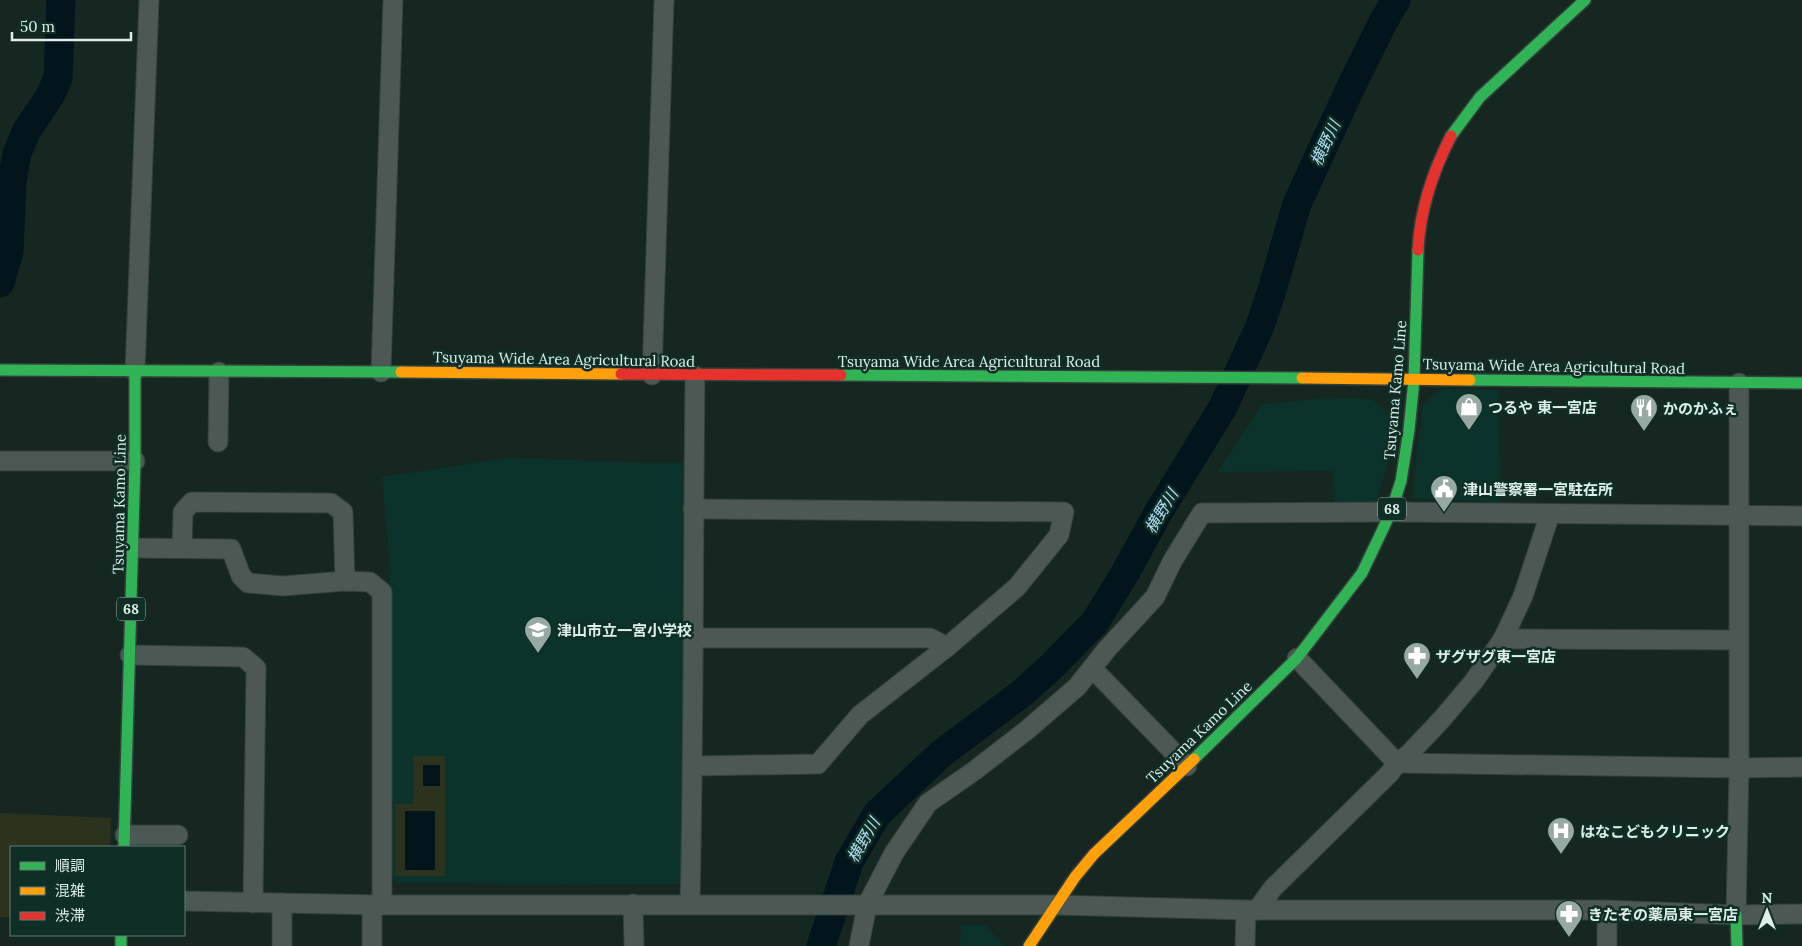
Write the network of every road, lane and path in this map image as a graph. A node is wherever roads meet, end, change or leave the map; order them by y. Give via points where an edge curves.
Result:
1 (149, 0) edge
2 (393, 0) edge
3 (664, 0) edge
4 (1585, 0) edge
5 (0, 370) edge
6 (136, 371) junction
7 (219, 372) junction
8 (381, 372) junction
9 (652, 375) junction
10 (695, 376) junction
11 (1414, 380) junction
12 (1739, 383) junction
13 (1802, 383) edge
14 (218, 442) dead end
15 (0, 461) edge
16 (135, 461) junction
17 (693, 509) junction
18 (1391, 512) junction
19 (1550, 514) junction
20 (1739, 514) junction
21 (1802, 516) edge
22 (133, 548) junction
23 (182, 548) junction
24 (345, 581) junction
25 (693, 638) junction
26 (1503, 639) junction
27 (1738, 640) junction
28 (947, 647) junction
29 (130, 655) junction
30 (1297, 658) junction
31 (1092, 668) junction
32 (1397, 763) junction
33 (693, 766) junction
34 (1187, 766) junction
35 (1802, 767) edge
36 (1739, 768) junction
37 (178, 835) dead end
38 (124, 841) edge
39 (185, 901) edge
40 (253, 902) junction
41 (282, 903) junction
42 (633, 904) junction
43 (690, 904) junction
44 (377, 905) junction
45 (866, 905) junction
46 (1056, 905) junction
47 (1251, 910) junction
48 (1607, 910) junction
49 (1802, 914) edge
50 (1736, 915) junction
51 (282, 946) edge
52 (372, 946) edge
53 (634, 946) edge
54 (859, 946) edge
55 (1029, 946) edge
56 (1245, 946) edge
57 (1607, 946) edge
58 (1737, 946) edge

1 - 6 street
2 - 8 street
3 - 9 street
4 - 11 main road, Tsuyama Kamo Line / 68 via 1480,97 1451,137 1432,176 1419,232
5 - 6 main road, Tsuyama Wide Area Agricultural Road
6 - 7 main road, Tsuyama Wide Area Agricultural Road
6 - 16 main road, Tsuyama Kamo Line / 68
7 - 8 main road, Tsuyama Wide Area Agricultural Road
7 - 14 street
8 - 9 main road, Tsuyama Wide Area Agricultural Road
9 - 10 main road, Tsuyama Wide Area Agricultural Road
10 - 11 main road, Tsuyama Wide Area Agricultural Road
10 - 17 street
11 - 12 main road, Tsuyama Wide Area Agricultural Road
11 - 18 main road, Tsuyama Kamo Line / 68 via 1401,481
12 - 13 main road, Tsuyama Wide Area Agricultural Road
12 - 20 street
15 - 16 street
16 - 22 main road, Tsuyama Kamo Line / 68
17 - 25 street
17 - 28 street via 1064,512 1059,535 1017,587
18 - 19 street
18 - 30 main road, Tsuyama Kamo Line / 68 via 1362,574
18 - 31 street via 1202,513 1155,597
19 - 20 street
19 - 26 street via 1523,596
20 - 21 street
20 - 27 street
22 - 23 street
22 - 29 main road, Tsuyama Kamo Line / 68
23 - 24 street via 230,549 241,576 248,583 283,586
23 - 24 street via 183,512 192,502 331,503 343,512
24 - 44 street via 370,582 382,592
25 - 28 street via 930,638
25 - 33 street
26 - 27 street
26 - 32 street via 1442,719
27 - 36 street
28 - 33 street via 860,716 818,764
29 - 38 main road, Tsuyama Kamo Line / 68
29 - 40 street via 244,657 256,668
30 - 32 street
30 - 34 main road, Tsuyama Kamo Line / 68
31 - 34 street
31 - 45 street via 1077,687 1028,730 928,803 894,853
32 - 36 street
32 - 47 street
33 - 43 street
34 - 46 main road, Tsuyama Kamo Line / 68 via 1094,854
35 - 36 street
36 - 50 street
37 - 38 street
39 - 40 street
40 - 41 street
41 - 44 street
41 - 51 street
42 - 43 street
42 - 44 street
42 - 53 street
43 - 45 street
44 - 52 street
45 - 46 street
45 - 54 street
46 - 47 street
46 - 55 main road, Tsuyama Kamo Line / 68
47 - 48 street
47 - 56 street
48 - 50 street
48 - 57 street
49 - 50 street
50 - 58 main road

